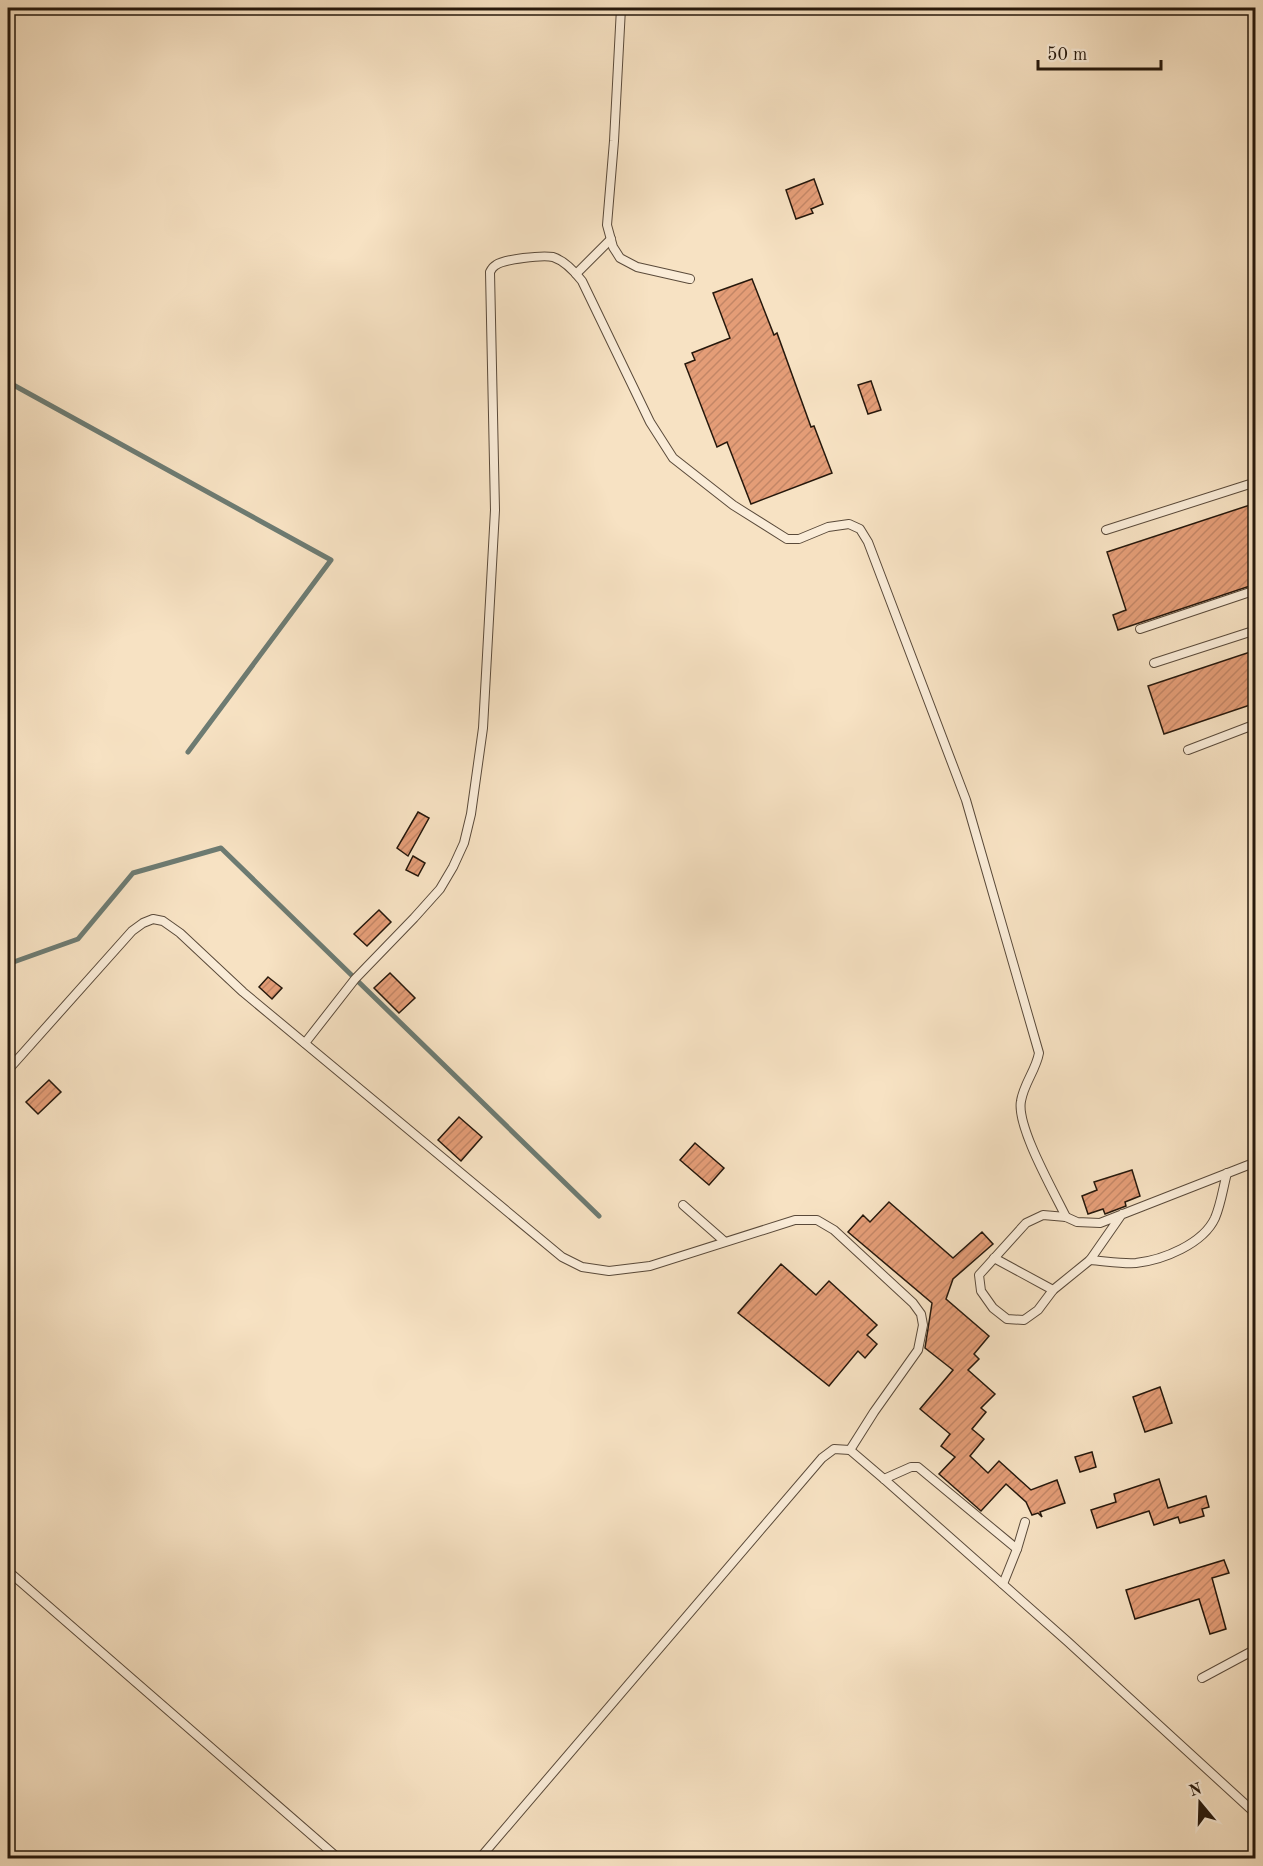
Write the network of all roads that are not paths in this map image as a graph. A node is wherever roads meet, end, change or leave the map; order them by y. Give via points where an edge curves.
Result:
1 (621, 8) edge
2 (1253, 8) edge
3 (1256, 16) edge
4 (611, 239) junction
5 (576, 274) junction
6 (690, 279) dead end
7 (1256, 482) edge
8 (1106, 531) dead end
9 (1256, 590) edge
10 (1140, 629) dead end
11 (1256, 630) edge
12 (1154, 663) dead end
13 (1256, 723) edge
14 (1188, 750) dead end
15 (305, 1043) junction
16 (8, 1070) edge
17 (1256, 1162) edge
18 (1227, 1173) junction
19 (683, 1205) dead end
20 (1122, 1214) junction
21 (1066, 1216) junction
22 (724, 1241) junction
23 (994, 1257) junction
24 (1090, 1260) junction
25 (1053, 1290) junction
26 (850, 1450) junction
27 (884, 1479) junction
28 (1025, 1522) dead end
29 (1017, 1549) junction
30 (8, 1570) edge
31 (1003, 1584) junction
32 (1256, 1649) edge
33 (1202, 1678) dead end
34 (1256, 1814) edge
35 (338, 1858) edge
36 (480, 1858) edge

1 - 4 lane via 607,225
2 - 3 lane
4 - 5 lane
4 - 6 lane via 620,258 637,267
5 - 15 lane via 553,257 536,256 502,262 490,272 495,510 483,728 464,843 440,888 355,979
5 - 21 lane via 650,422 674,458 733,506 786,539 799,539 828,527 849,524 860,529 868,542 973,823 1040,1053 1020,1103 1024,1122 1034,1152
7 - 8 lane
9 - 10 lane
11 - 12 lane
13 - 14 lane
15 - 16 lane via 180,933 153,919 132,931
15 - 22 lane via 562,1257 582,1267 609,1271 650,1266
17 - 18 lane
18 - 20 lane
18 - 24 lane via 1214,1219 1186,1247 1134,1263
19 - 22 lane
20 - 21 lane via 1100,1222 1077,1222
20 - 24 lane
21 - 23 lane via 1043,1215 1026,1223
22 - 26 lane via 795,1220 818,1220 834,1230 921,1314 918,1350
23 - 25 lane
23 - 25 lane via 979,1275 981,1291 1007,1319 1024,1320 1038,1310
24 - 25 lane
26 - 27 lane
26 - 36 lane via 834,1449 822,1458
27 - 29 lane via 918,1467
27 - 31 lane
28 - 29 lane
29 - 31 lane
30 - 35 lane
31 - 34 lane
32 - 33 lane

